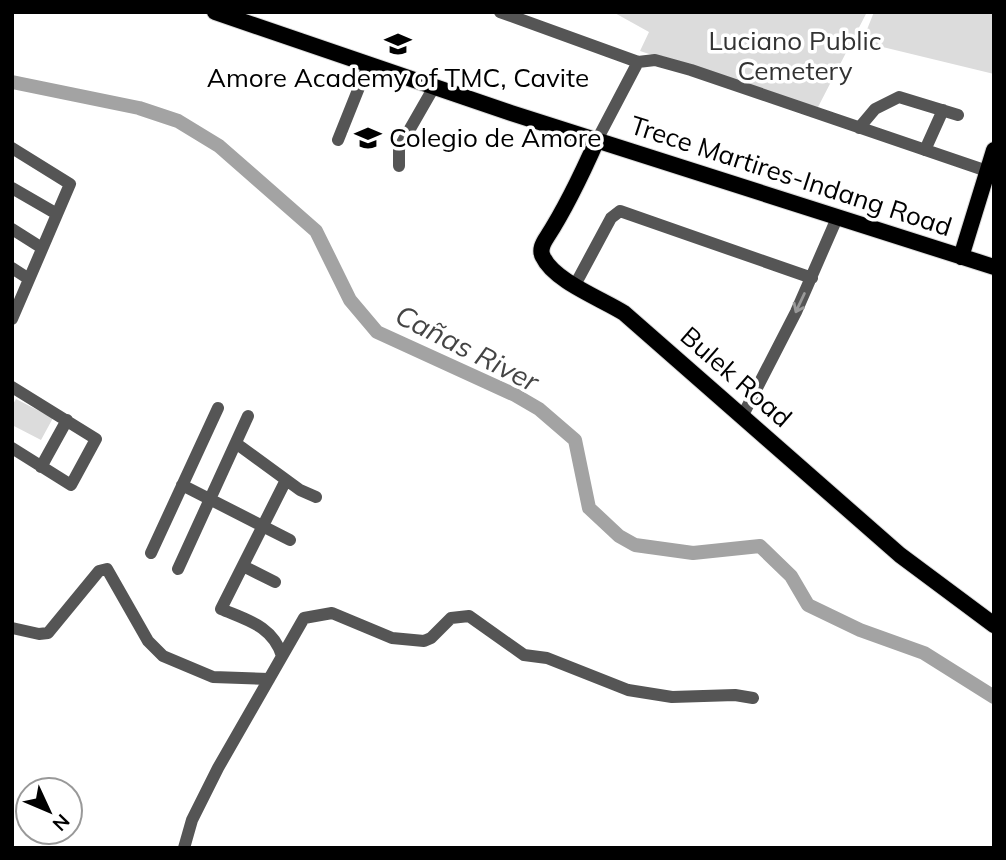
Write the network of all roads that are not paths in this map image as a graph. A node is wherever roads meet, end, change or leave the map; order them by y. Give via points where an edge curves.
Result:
1 (215, 12) edge
2 (500, 12) edge
3 (638, 62) junction
4 (368, 65) junction
5 (434, 87) junction
6 (943, 110) junction
7 (958, 115) dead end
8 (859, 128) junction
9 (338, 140) dead end
10 (597, 140) junction
11 (12, 148) edge
12 (925, 150) junction
13 (994, 150) edge
14 (399, 166) dead end
15 (987, 171) junction
16 (12, 188) edge
17 (57, 214) junction
18 (837, 218) junction
19 (12, 229) edge
20 (42, 248) junction
21 (961, 257) junction
22 (994, 267) edge
23 (12, 268) edge
24 (812, 278) junction
25 (29, 279) junction
26 (575, 285) junction
27 (13, 312) edge
28 (12, 387) edge
29 (218, 408) dead end
30 (743, 415) junction
31 (248, 416) dead end
32 (67, 420) junction
33 (237, 444) junction
34 (12, 448) edge
35 (41, 467) junction
36 (286, 480) junction
37 (182, 485) junction
38 (211, 497) junction
39 (316, 497) dead end
40 (263, 526) junction
41 (290, 540) dead end
42 (151, 553) dead end
43 (243, 566) junction
44 (177, 569) dead end
45 (275, 582) dead end
46 (994, 625) edge
47 (12, 628) edge
48 (282, 656) junction
49 (269, 679) junction
50 (753, 698) dead end
51 (184, 848) edge

1 - 4 main road, Trece Martires-Indang Road
2 - 3 street
3 - 8 street via 655,60 691,70
3 - 10 street
4 - 5 main road, Trece Martires-Indang Road
4 - 9 street
5 - 10 main road, Trece Martires-Indang Road
5 - 14 street via 399,148
6 - 7 street
6 - 8 street via 899,97 875,109
6 - 12 street
8 - 12 street
10 - 18 main road, Trece Martires-Indang Road
10 - 26 main road, Bulek Road via 562,216 541,248 544,260
11 - 17 street via 69,184
12 - 15 street
13 - 15 main road
15 - 21 main road
16 - 17 street
17 - 20 street
18 - 21 main road, Trece Martires-Indang Road
18 - 24 street
19 - 20 street
20 - 25 street
21 - 22 main road, Trece Martires-Indang Road
23 - 25 street
24 - 26 street via 620,211 611,218
24 -> 30 street
25 - 27 street
26 - 30 main road, Bulek Road via 624,313
28 - 32 street
29 - 37 street
30 - 46 main road, Bulek Road via 900,555
31 - 33 street
32 - 35 street
32 - 35 street via 96,441 74,483 70,485
33 - 36 street
33 - 38 street
34 - 35 street
36 - 39 street
36 - 40 street
37 - 38 street
37 - 42 street
38 - 40 street
38 - 44 street
40 - 41 street
40 - 43 street
43 - 45 street
43 - 48 street via 221,609 266,630 278,642
47 - 49 street via 48,633 99,571 107,569 148,642 163,656 213,677
48 - 49 street
48 - 50 street via 299,622 320,614 332,613 392,638 424,641 452,618 469,616 524,655 547,657 628,690
49 - 51 street via 218,768 192,820

